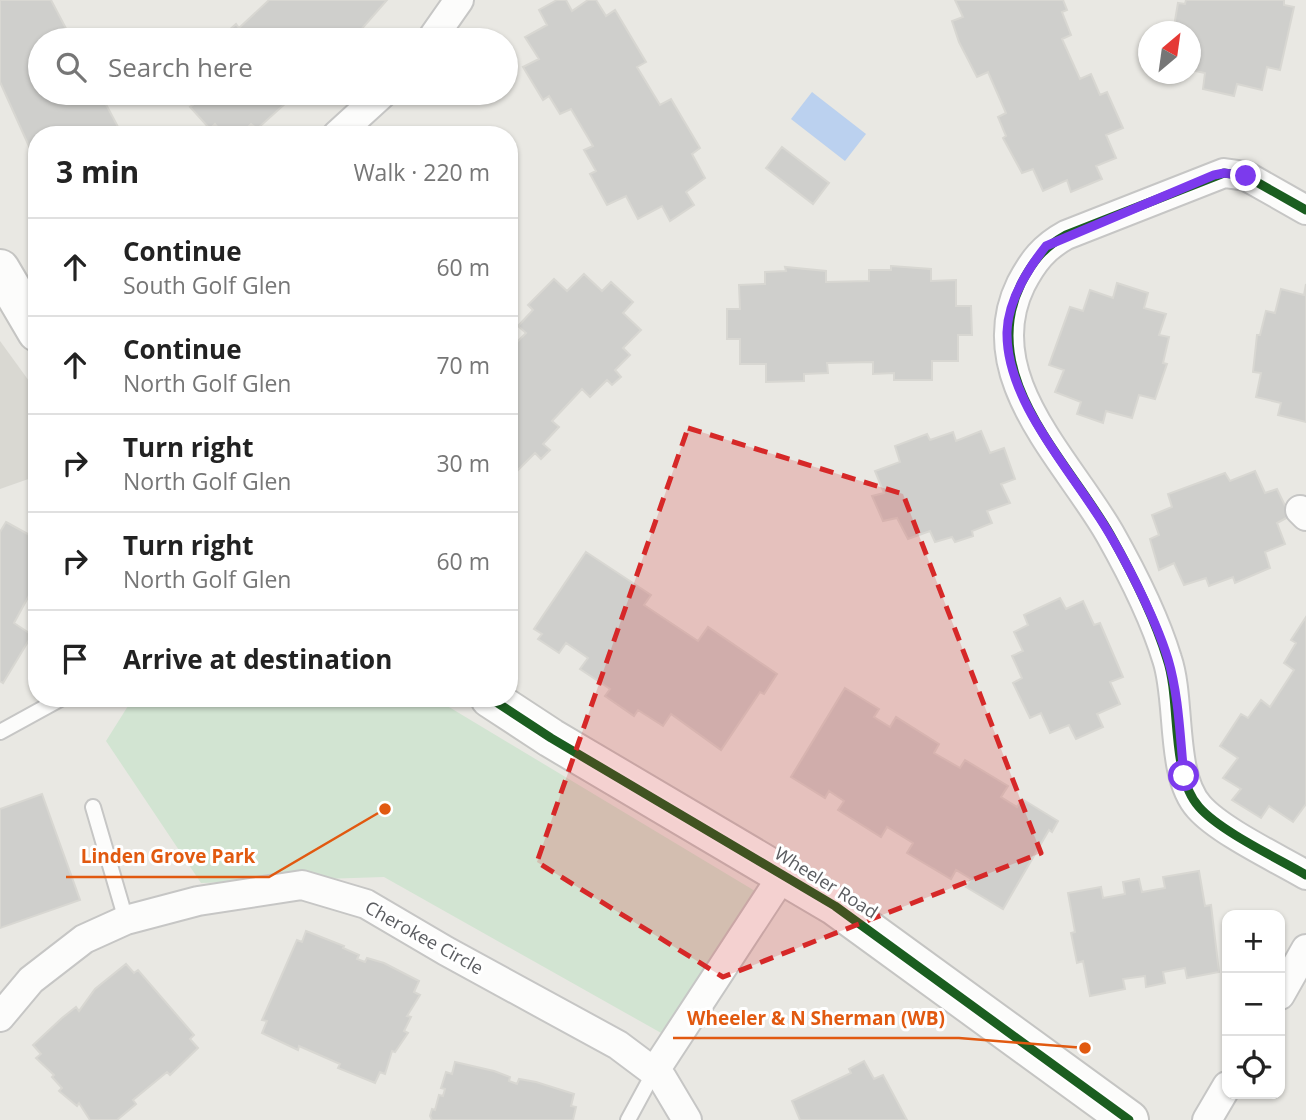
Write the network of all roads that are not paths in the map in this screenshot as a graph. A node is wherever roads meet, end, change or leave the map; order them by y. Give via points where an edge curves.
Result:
1 (459, 0) edge
2 (439, 28) edge
3 (370, 105) edge
4 (347, 126) edge
5 (1306, 210) edge
6 (0, 269) edge
7 (28, 317) edge
8 (46, 707) edge
9 (504, 707) edge
10 (0, 732) edge
11 (93, 807) dead end
12 (783, 875) junction
13 (1306, 875) edge
14 (126, 920) junction
15 (1306, 949) edge
16 (1285, 986) edge
17 (0, 1017) edge
18 (654, 1072) junction
19 (1222, 1094) edge
20 (628, 1120) edge
21 (687, 1120) edge
22 (1129, 1120) edge
23 (1207, 1120) edge

1 - 2 street
3 - 4 street
5 - 13 street via 1246,176 1224,173 1066,234 1046,246 1030,266 1010,310 1007,330 1017,381 1050,446 1116,546 1168,660 1189,793 1211,818
6 - 7 street
8 - 10 lane
9 - 12 street, Wheeler Road
11 - 14 lane
12 - 18 street
12 - 22 street, Wheeler Road via 879,935
14 - 17 street, Cherokee Circle via 84,939 42,971
14 - 18 street, Cherokee Circle via 198,901 302,885 366,904 618,1045
15 - 16 street
18 - 20 lane
18 - 21 street, Cherokee Circle
19 - 23 street

